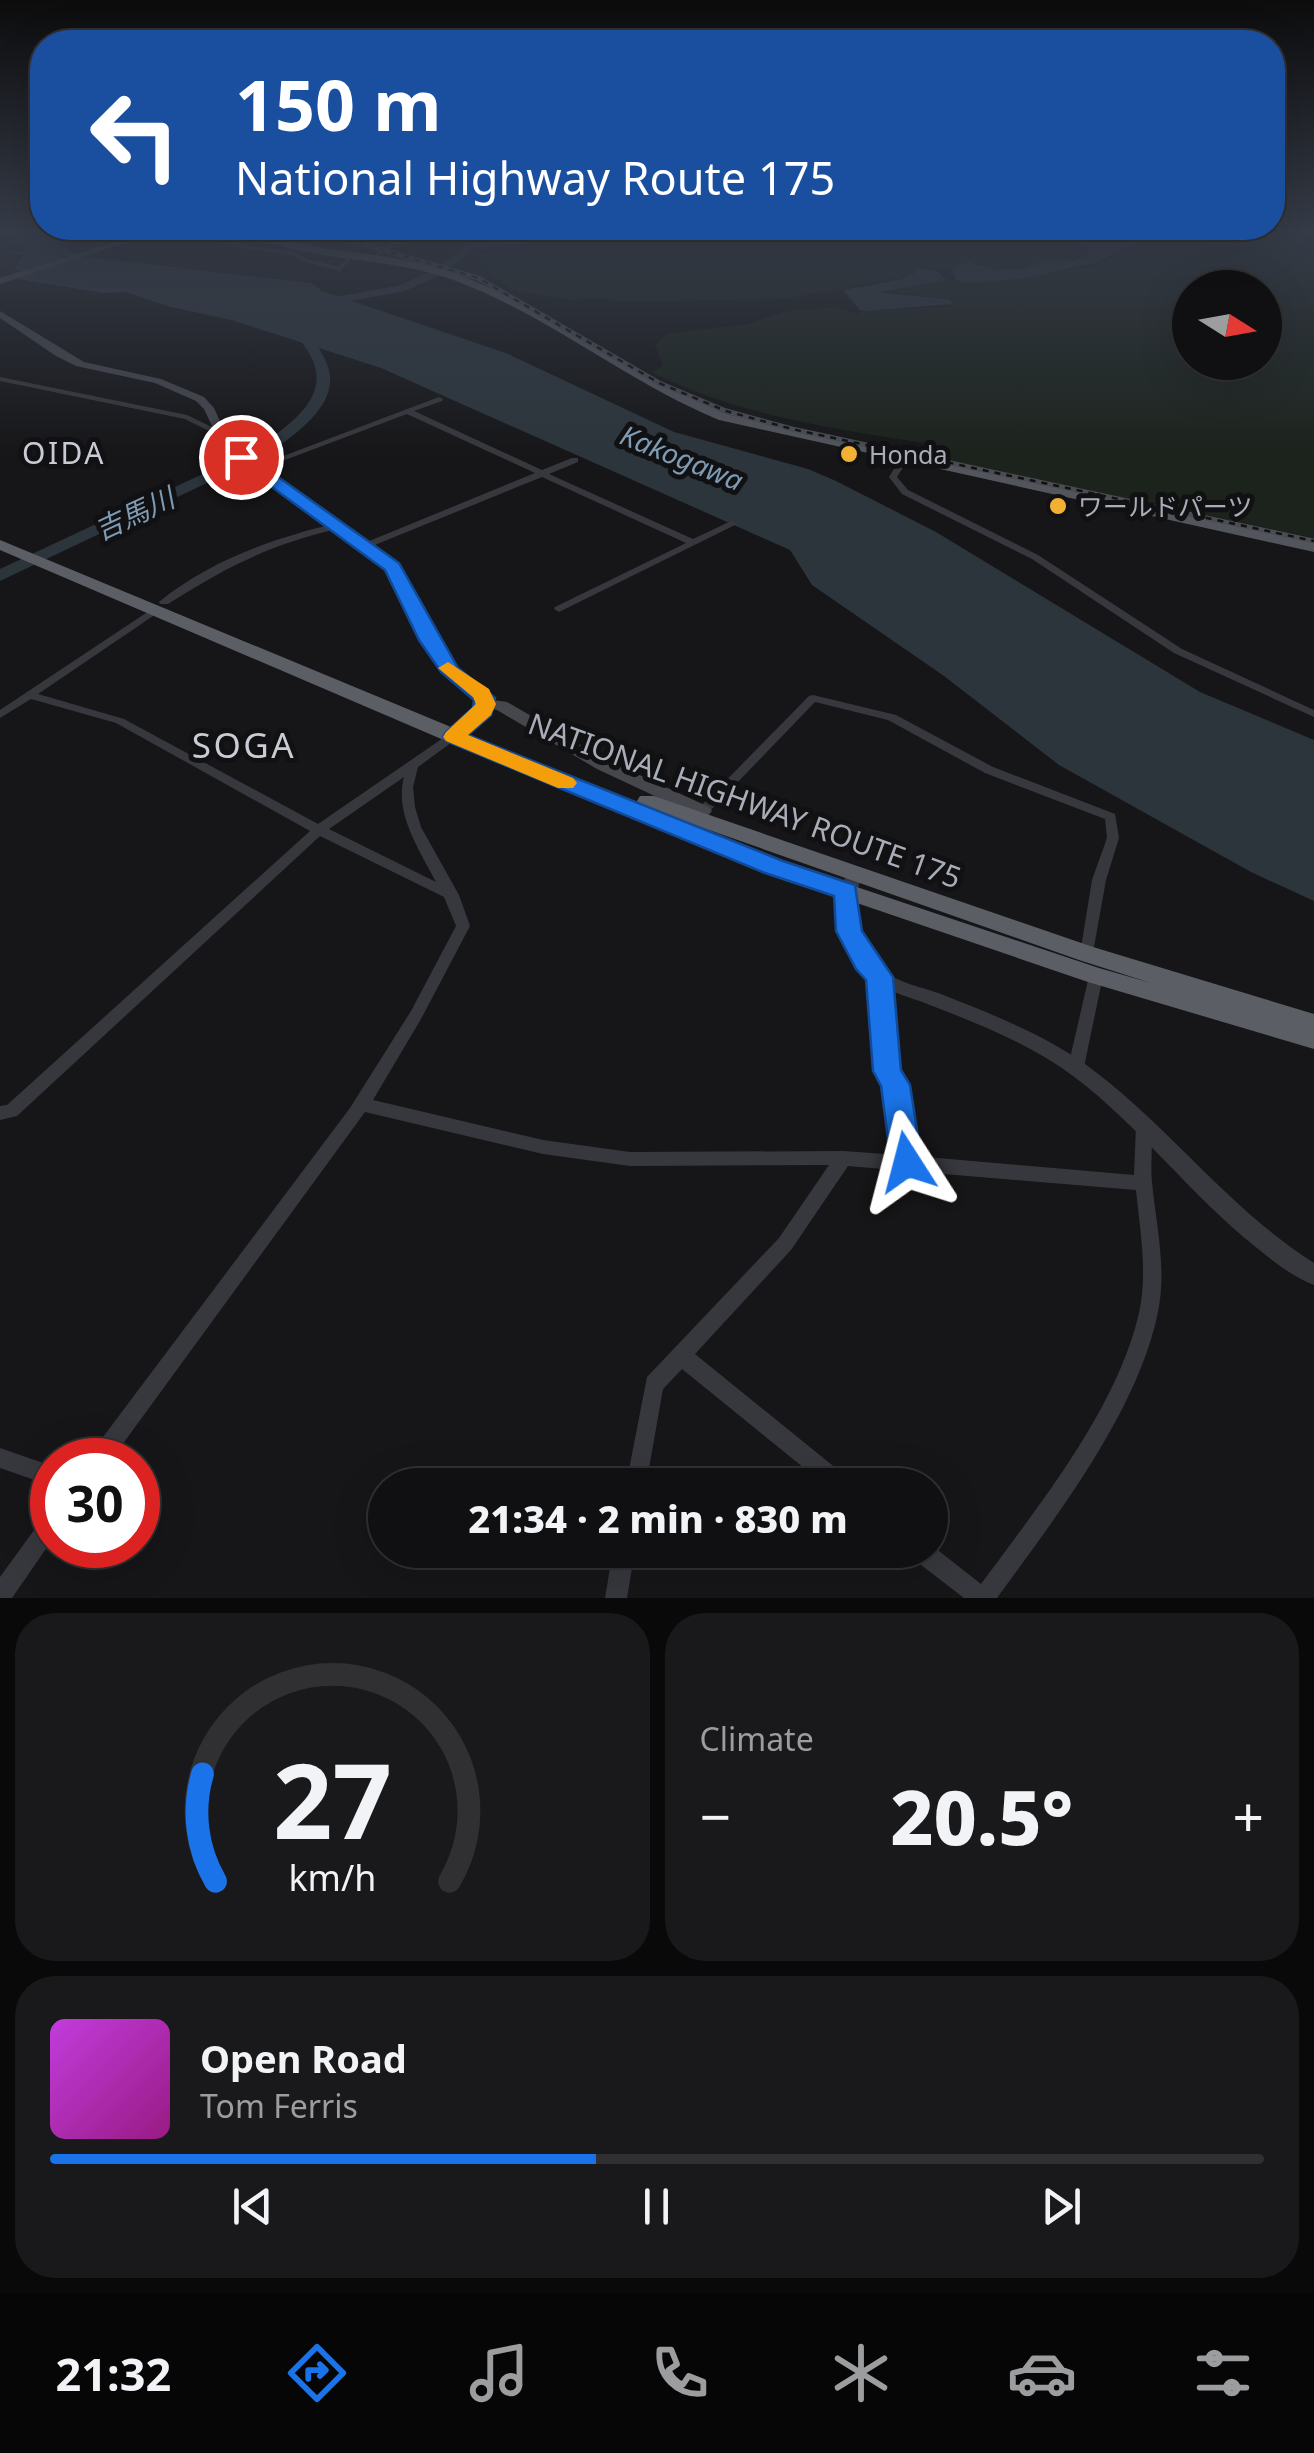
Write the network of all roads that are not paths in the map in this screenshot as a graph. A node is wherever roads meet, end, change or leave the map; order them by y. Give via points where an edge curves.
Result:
1 (517, 307) edge
2 (0, 314) edge
3 (0, 379) edge
4 (439, 399) dead end
5 (407, 411) junction
6 (216, 431) junction
7 (282, 458) dead end
8 (905, 458) junction
9 (574, 460) dead end
10 (542, 472) junction
11 (732, 524) dead end
12 (338, 526) junction
13 (1, 539) edge
14 (694, 543) junction
15 (365, 546) junction
16 (1314, 547) edge
17 (159, 606) junction
18 (559, 609) dead end
19 (29, 695) junction
20 (486, 704) junction
21 (1314, 714) edge
22 (0, 715) edge
23 (459, 732) junction
24 (412, 768) junction
25 (699, 816) junction
26 (319, 830) junction
27 (850, 883) junction
28 (452, 896) junction
29 (1086, 954) junction
30 (1096, 976) junction
31 (879, 977) junction
32 (1314, 1024) edge
33 (1314, 1039) edge
34 (1076, 1068) junction
35 (362, 1104) junction
36 (0, 1112) edge
37 (1144, 1126) junction
38 (844, 1158) junction
39 (907, 1162) junction
40 (1141, 1183) junction
41 (1314, 1275) edge
42 (680, 1356) junction
43 (115, 1438) edge
44 (0, 1458) edge
45 (30, 1468) edge
46 (639, 1468) edge
47 (820, 1468) edge
48 (30, 1553) edge
49 (621, 1568) edge
50 (944, 1568) edge
51 (0, 1596) edge
52 (616, 1598) edge
53 (983, 1598) edge

1 - 8 main road via 686,404
2 - 6 main road via 74,362 190,393 207,404
3 - 6 street via 187,417
4 - 5 street
5 - 7 street
5 - 10 street
6 - 12 main road via 245,460
8 - 16 main road
8 - 21 street via 893,477 905,492 1035,557 1178,651
9 - 10 street
10 - 14 street
10 - 15 street
11 - 14 street
12 - 15 main road
12 - 17 street via 250,550
13 - 17 highway, NATIONAL HIGHWAY ROUTE 175
14 - 18 street
15 - 20 main road via 392,567 429,640
17 - 19 street
17 - 23 highway, NATIONAL HIGHWAY ROUTE 175
19 - 22 street
19 - 26 street via 120,720
20 - 23 main road
20 - 25 main road via 501,705
23 - 24 street
23 - 25 highway, NATIONAL HIGHWAY ROUTE 175
23 - 27 highway, NATIONAL HIGHWAY ROUTE 175 via 774,867
24 - 26 street
24 - 28 street via 406,794 413,825
25 - 27 highway, NATIONAL HIGHWAY ROUTE 175
25 - 29 street via 813,698 892,717 989,770 1111,817
26 - 28 street
26 - 36 street via 12,1112
27 - 29 highway, NATIONAL HIGHWAY ROUTE 175
27 - 30 highway, NATIONAL HIGHWAY ROUTE 175
27 - 31 street via 849,931
28 - 35 street via 463,926
29 - 32 highway, NATIONAL HIGHWAY ROUTE 175
30 - 33 highway, NATIONAL HIGHWAY ROUTE 175
30 - 34 street
31 - 34 street
31 - 39 street via 887,1071
34 - 37 street
35 - 38 street via 544,1146 630,1158
35 - 43 street
37 - 40 street
37 - 41 street via 1233,1215
38 - 39 street
38 - 42 street via 785,1244
39 - 40 street
40 - 53 street via 1154,1270 1141,1345 1103,1420
42 - 46 street via 654,1384
42 - 47 street
44 - 45 street
48 - 51 street
49 - 52 street
50 - 53 street

